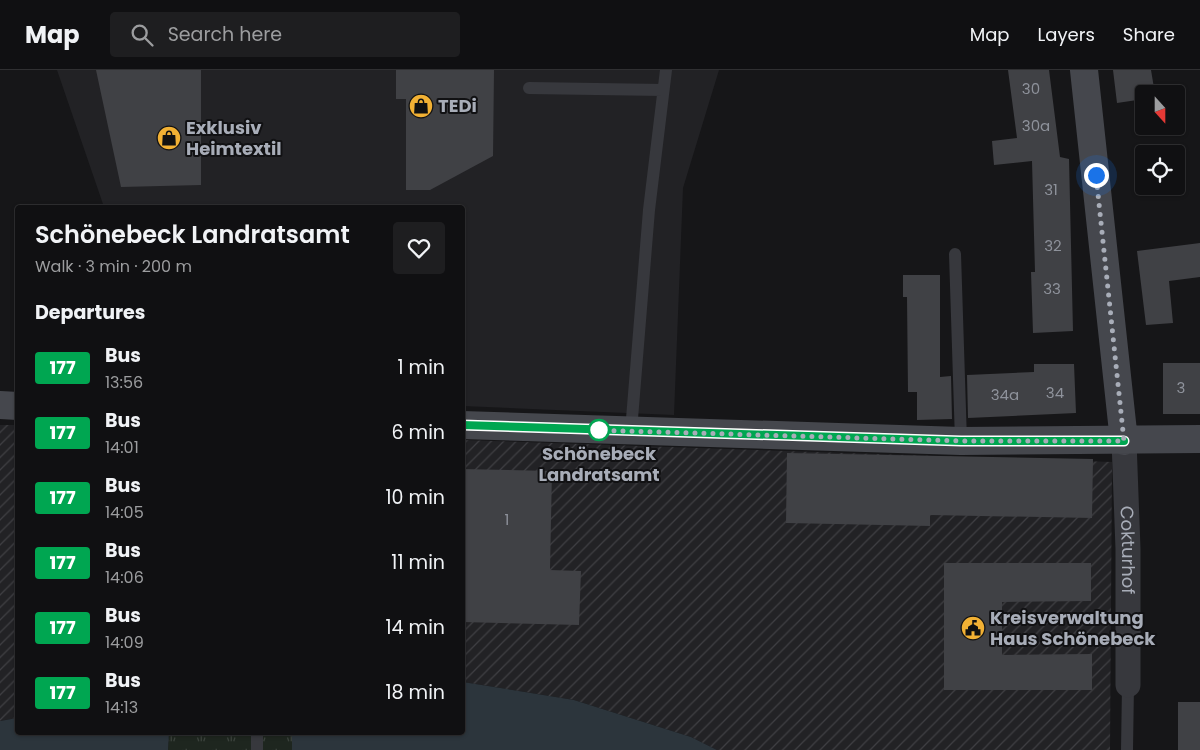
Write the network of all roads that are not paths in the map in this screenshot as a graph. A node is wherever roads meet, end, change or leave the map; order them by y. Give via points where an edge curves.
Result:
1 (666, 70) edge
2 (1084, 70) edge
3 (529, 88) dead end
4 (663, 90) junction
5 (955, 254) dead end
6 (0, 405) edge
7 (15, 406) edge
8 (465, 425) edge
9 (630, 431) junction
10 (1200, 439) edge
11 (961, 441) junction
12 (1124, 441) junction
13 (1128, 685) joint
14 (257, 735) edge
15 (256, 750) edge
16 (1127, 750) edge

1 - 4 lane
2 - 12 street
3 - 4 lane
4 - 9 lane
5 - 11 lane
6 - 7 street
8 - 9 street
9 - 11 street
10 - 12 street
11 - 12 street
12 - 13 street, Cokturhof
13 - 16 lane, Cokturhof
14 - 15 lane

